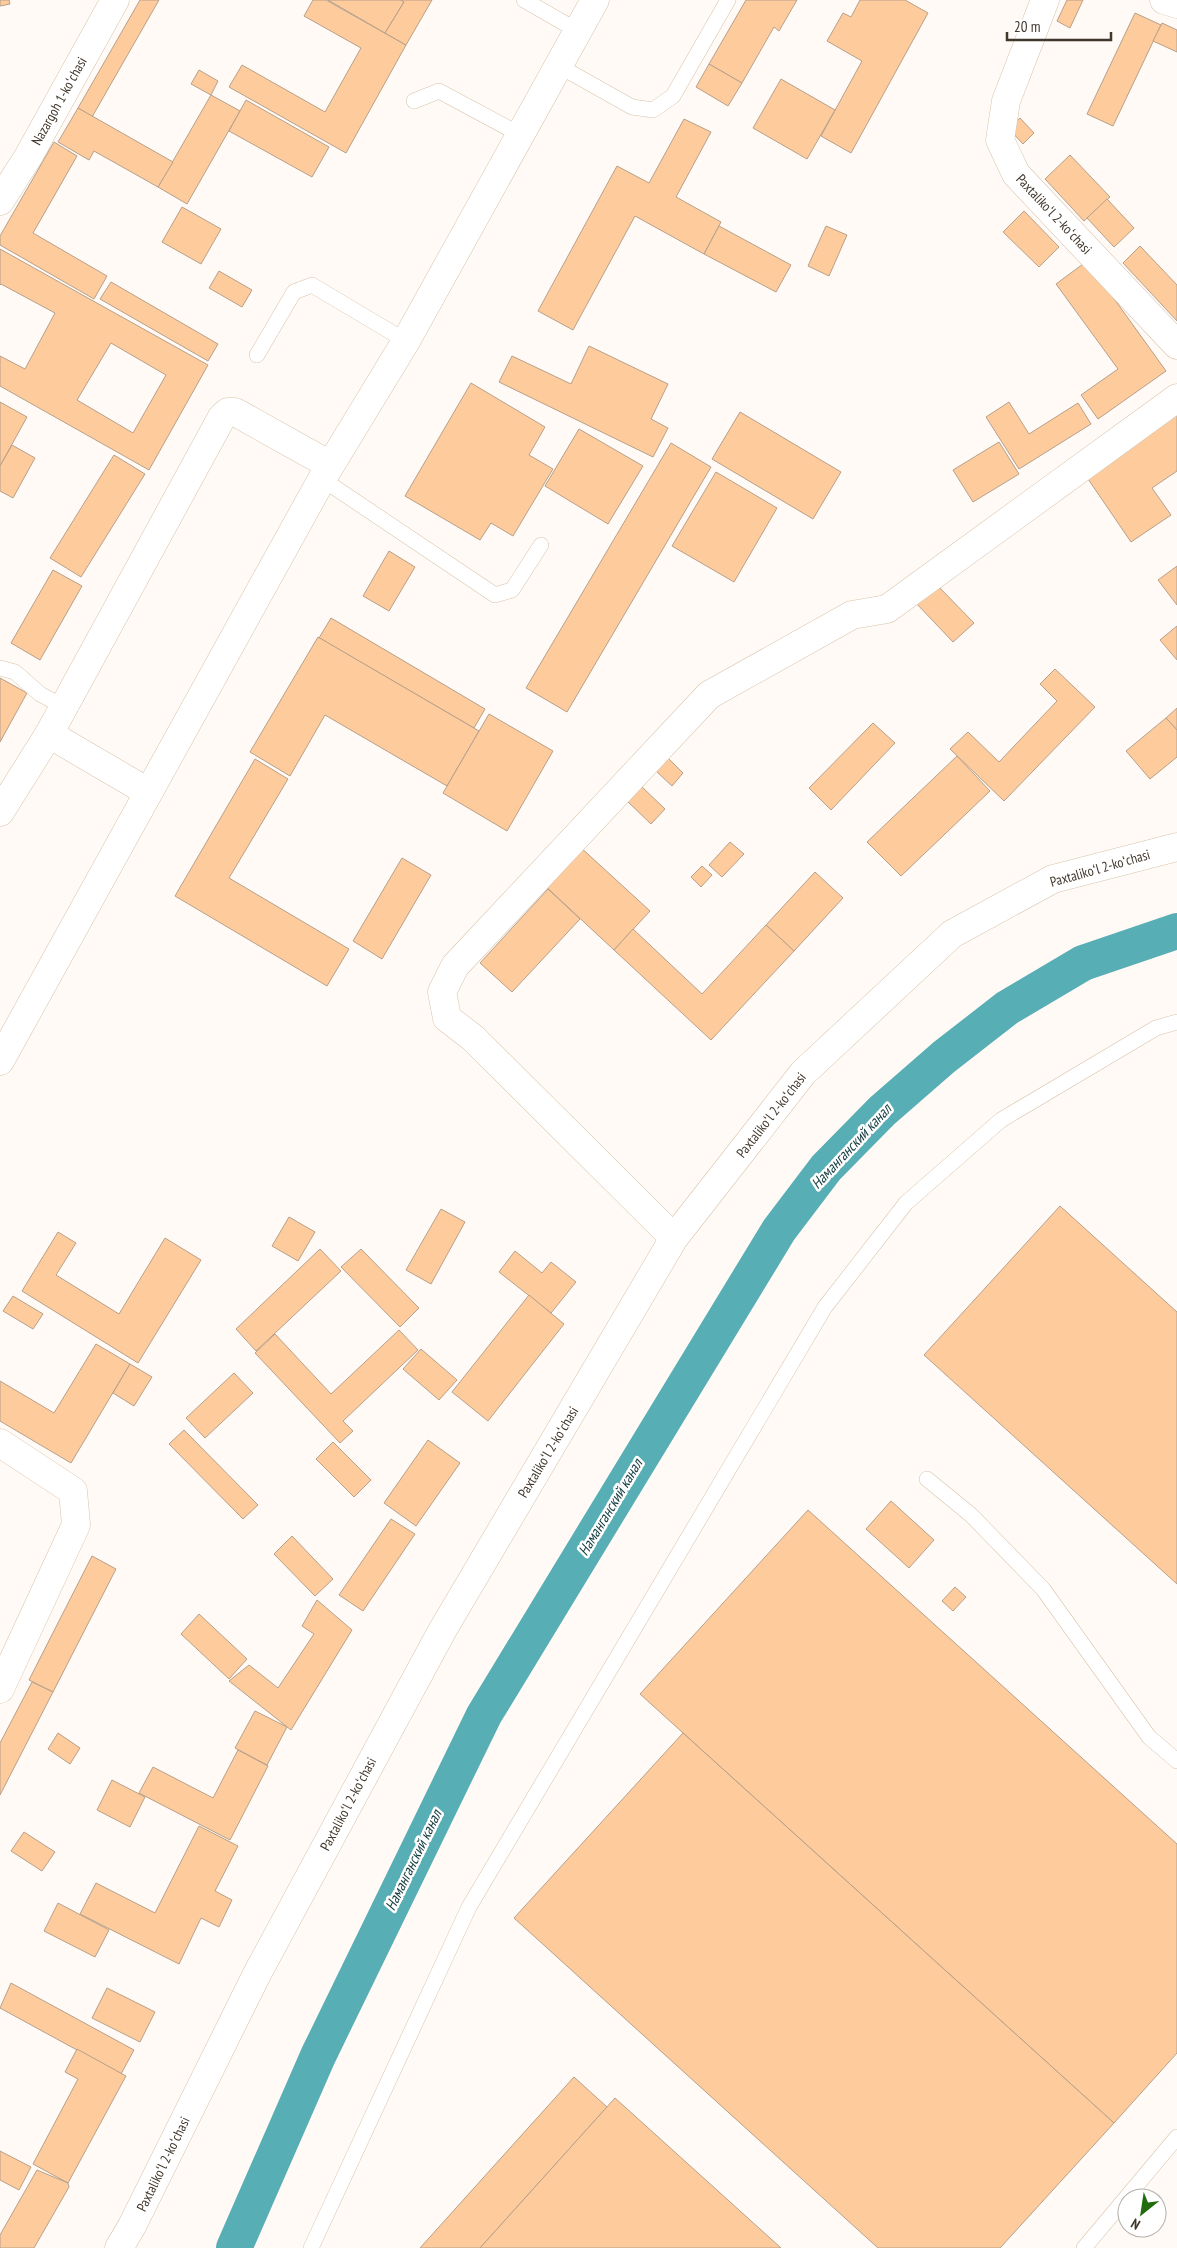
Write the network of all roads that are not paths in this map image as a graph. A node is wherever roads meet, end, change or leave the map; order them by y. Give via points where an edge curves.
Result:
1 (115, 0) edge
2 (524, 0) edge
3 (595, 0) edge
4 (728, 0) edge
5 (1045, 0) edge
6 (1164, 0) edge
7 (1177, 4) edge
8 (578, 31) junction
9 (559, 66) junction
10 (414, 102) dead end
11 (521, 135) junction
12 (0, 201) edge
13 (406, 341) junction
14 (1177, 345) edge
15 (257, 355) dead end
16 (1177, 398) edge
17 (326, 472) junction
18 (541, 545) dead end
19 (0, 668) edge
20 (64, 707) junction
21 (49, 734) junction
22 (148, 792) junction
23 (0, 812) edge
24 (1177, 847) edge
25 (1177, 1022) edge
26 (0, 1061) edge
27 (674, 1238) junction
28 (0, 1443) edge
29 (927, 1478) dead end
30 (0, 1689) edge
31 (1177, 1761) edge
32 (1177, 2138) edge
33 (119, 2248) edge
34 (311, 2248) edge
35 (1084, 2248) edge

1 - 12 street, Nazargoh 1-koʻchasi
2 - 8 lane
3 - 8 street
4 - 9 lane via 673,96 653,110 632,107
5 - 14 street, Paxtalikoʻl 2-koʻchasi via 1006,101 1000,140 1016,174
6 - 7 street
8 - 9 street
9 - 11 street
10 - 11 lane via 439,91
11 - 13 street
13 - 15 lane via 312,285 294,292
13 - 17 street
16 - 27 street via 887,609 852,614 709,695 455,966 442,992 448,1018 473,1038
17 - 18 lane via 495,595 512,590
17 - 20 street via 235,412 228,412 222,417
17 - 22 street
19 - 20 lane via 15,672 40,694
20 - 21 street
21 - 22 street
21 - 23 street
22 - 26 street
24 - 27 street, Paxtalikoʻl 2-koʻchasi via 1054,879 952,934 803,1073
25 - 34 lane via 1156,1028 1001,1120 906,1203 825,1308 469,1907
27 - 33 street, Paxtalikoʻl 2-koʻchasi via 442,1631 258,1972
28 - 30 street via 73,1492 76,1525
29 - 31 lane via 971,1515 1043,1589 1149,1737
32 - 35 lane

